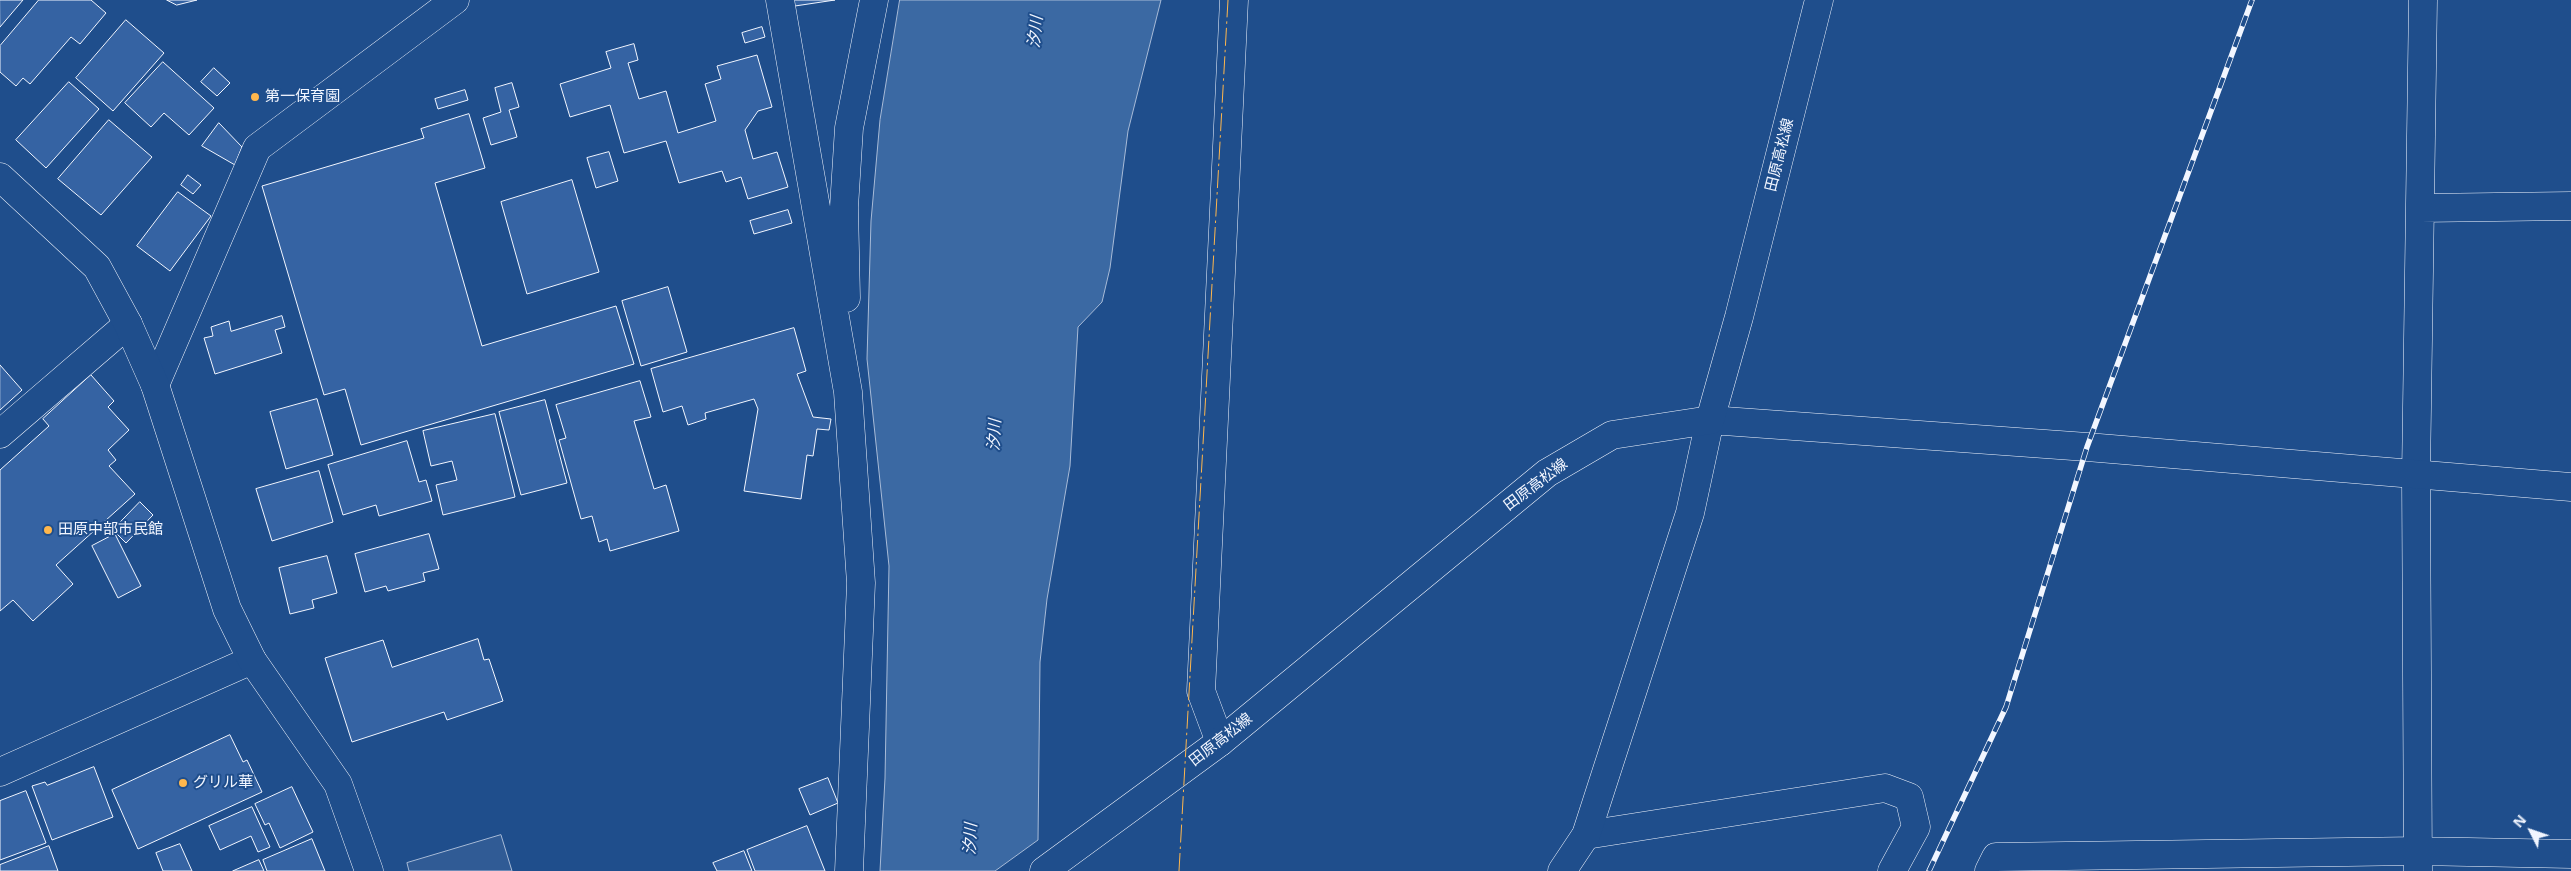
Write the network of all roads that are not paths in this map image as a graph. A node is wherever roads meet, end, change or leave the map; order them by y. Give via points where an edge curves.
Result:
1 (455, 0) edge
2 (780, 0) edge
3 (874, 0) edge
4 (1234, 0) edge
5 (1818, 0) edge
6 (2423, 0) edge
7 (0, 177) edge
8 (2571, 206) edge
9 (2421, 208) junction
10 (128, 324) junction
11 (155, 384) junction
12 (848, 392) junction
13 (1710, 420) junction
14 (0, 434) edge
15 (2416, 476) junction
16 (2571, 487) edge
17 (252, 660) junction
18 (1220, 742) junction
19 (0, 772) edge
20 (1586, 835) junction
21 (2571, 854) edge
22 (2418, 861) edge
23 (2157, 863) edge
24 (368, 871) edge
25 (849, 871) edge
26 (1044, 871) edge
27 (1562, 871) edge
28 (1892, 871) edge
29 (1989, 871) edge

1 - 11 street via 257,148
2 - 12 street
3 - 12 street via 849,128 844,207
4 - 18 street via 1201,691
5 - 13 street, 田原高松線 via 1742,308
6 - 9 street
7 - 10 street via 96,267
8 - 9 street
9 - 15 street
10 - 11 street
10 - 14 street
11 - 17 street via 227,609
12 - 25 street via 860,583
13 - 15 street via 2087,447
13 - 18 street, 田原高松線 via 1612,435 1547,473
13 - 20 street via 1690,513
15 - 16 street
15 - 22 street
17 - 19 street
17 - 24 street via 338,784
18 - 26 street, 田原高松線
20 - 27 street
20 - 28 street via 1885,788 1909,797 1916,827
21 - 22 street
22 - 23 street
23 - 29 street via 1996,857

